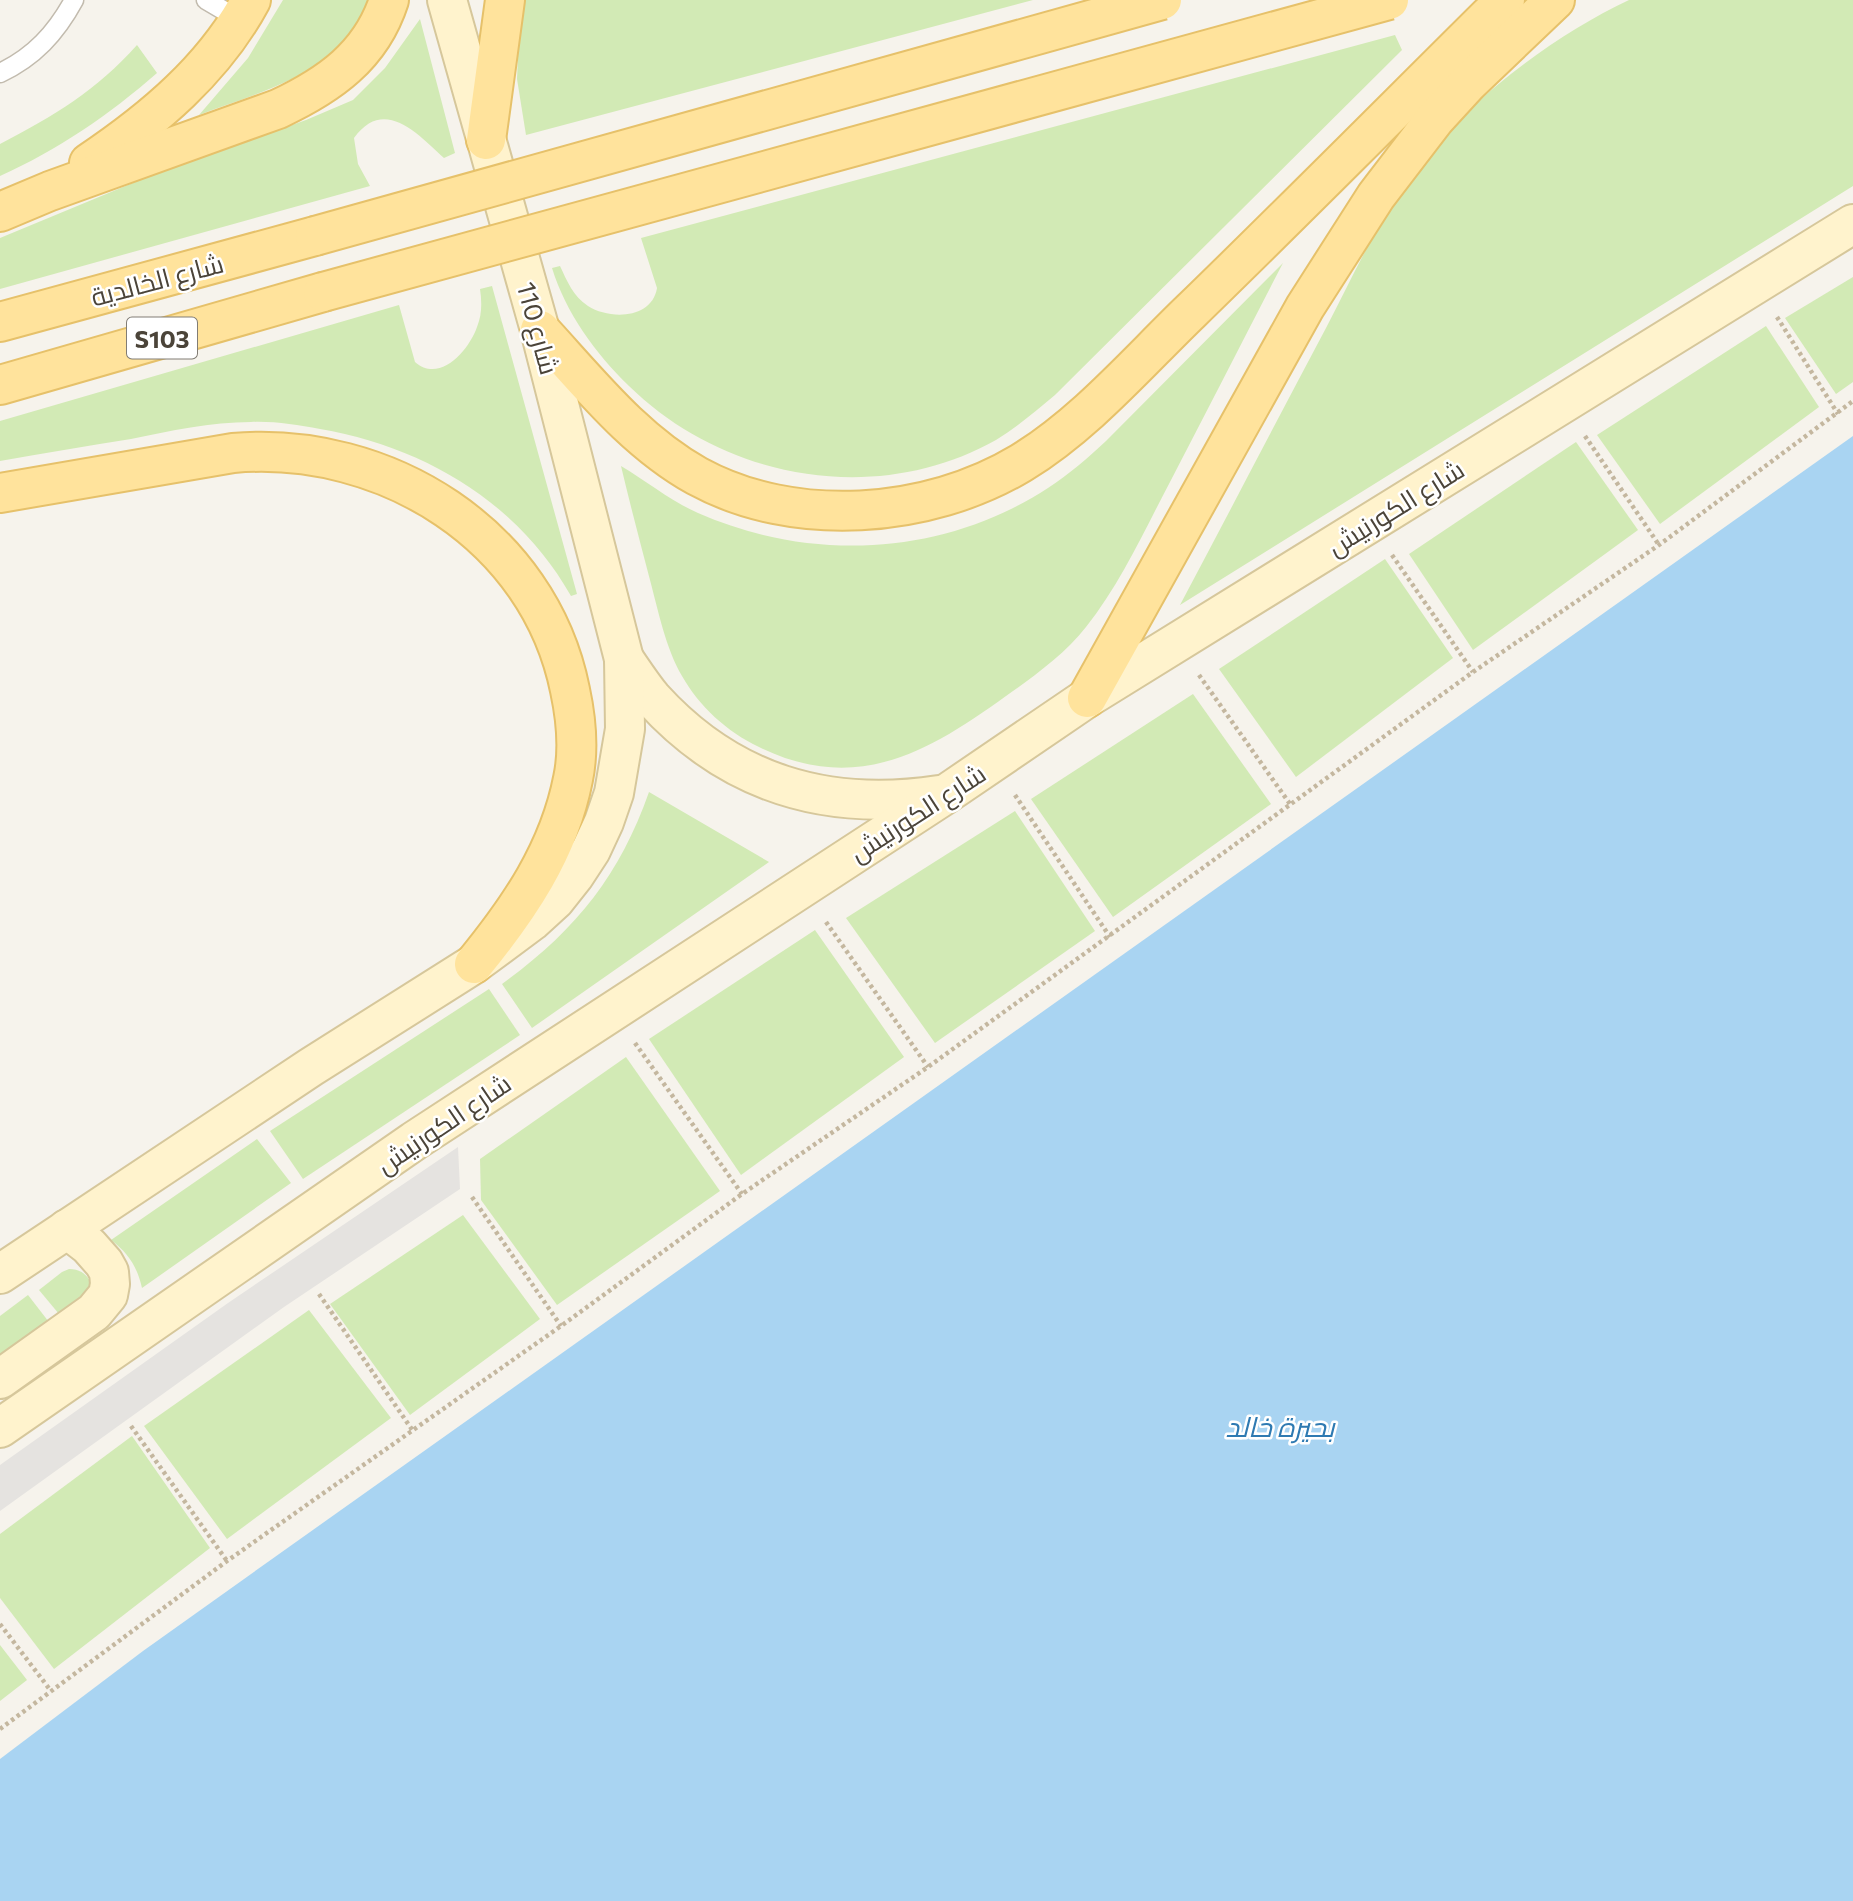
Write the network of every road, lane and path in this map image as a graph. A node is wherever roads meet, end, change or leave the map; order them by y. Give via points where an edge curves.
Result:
1 (74, 0) edge
2 (206, 0) edge
3 (389, 0) edge
4 (447, 0) edge
5 (505, 0) edge
6 (1162, 0) edge
7 (1389, 0) edge
8 (1505, 0) edge
9 (1555, 0) edge
10 (245, 10) edge
11 (0, 73) edge
12 (486, 140) junction
13 (50, 191) junction
14 (0, 212) edge
15 (1853, 224) edge
16 (1775, 313) dead end
17 (0, 322) edge
18 (540, 330) junction
19 (0, 385) edge
20 (1853, 401) edge
21 (1838, 414) junction
22 (1581, 431) dead end
23 (0, 493) edge
24 (1659, 545) junction
25 (1390, 552) dead end
26 (624, 659) junction
27 (1197, 671) dead end
28 (1474, 672) junction
29 (1087, 698) junction
30 (1013, 793) dead end
31 (946, 794) junction
32 (1290, 804) junction
33 (820, 914) dead end
34 (1110, 937) junction
35 (474, 964) junction
36 (634, 1041) dead end
37 (928, 1067) junction
38 (742, 1194) junction
39 (472, 1197) dead end
40 (67, 1229) junction
41 (0, 1274) edge
42 (318, 1294) dead end
43 (561, 1326) junction
44 (0, 1379) edge
45 (131, 1426) dead end
46 (0, 1428) edge
47 (413, 1431) junction
48 (226, 1561) junction
49 (0, 1624) edge
50 (51, 1691) junction
51 (0, 1729) edge

1 - 11 lane via 48,38 21,63
2 - 10 lane
3 - 13 main road via 355,59 307,96
4 - 12 main road, شارع 110
5 - 12 main road
6 - 17 main road, شارع الخالدية / S103, bridge
7 - 19 main road, S103, bridge
8 - 18 main road via 1093,406 1021,463 980,483 936,498 858,510 771,502 728,489 698,476 634,429
9 - 29 main road via 1435,119 1376,196 1305,307
10 - 13 main road via 206,64 156,114
12 - 18 main road, شارع 110
13 - 14 main road
15 - 29 main road, شارع الكورنيش
16 - 21 path
18 - 26 main road, شارع 110
20 - 21 path
21 - 24 path
22 - 24 path
23 - 35 main road via 267,450 341,462 408,486 468,523 494,547 518,573 554,636 566,670 576,742 574,778 564,815 531,889
24 - 28 path
25 - 28 path
26 - 31 main road via 651,696 685,730 722,757 764,778 808,793 854,800 901,801
26 - 35 main road via 625,729 620,763 611,803 591,850 555,900
27 - 32 path
28 - 32 path
29 - 31 main road, شارع الكورنيش
30 - 34 path
31 - 46 main road, شارع الكورنيش via 414,1141
32 - 34 path
33 - 37 path
34 - 37 path
35 - 40 main road
36 - 38 path
37 - 38 path
38 - 43 path
39 - 43 path
40 - 41 main road
40 - 44 main road via 104,1263 109,1272 108,1295 94,1312
42 - 47 path
43 - 47 path
45 - 48 path
47 - 48 path
48 - 50 path
49 - 50 path
50 - 51 path

